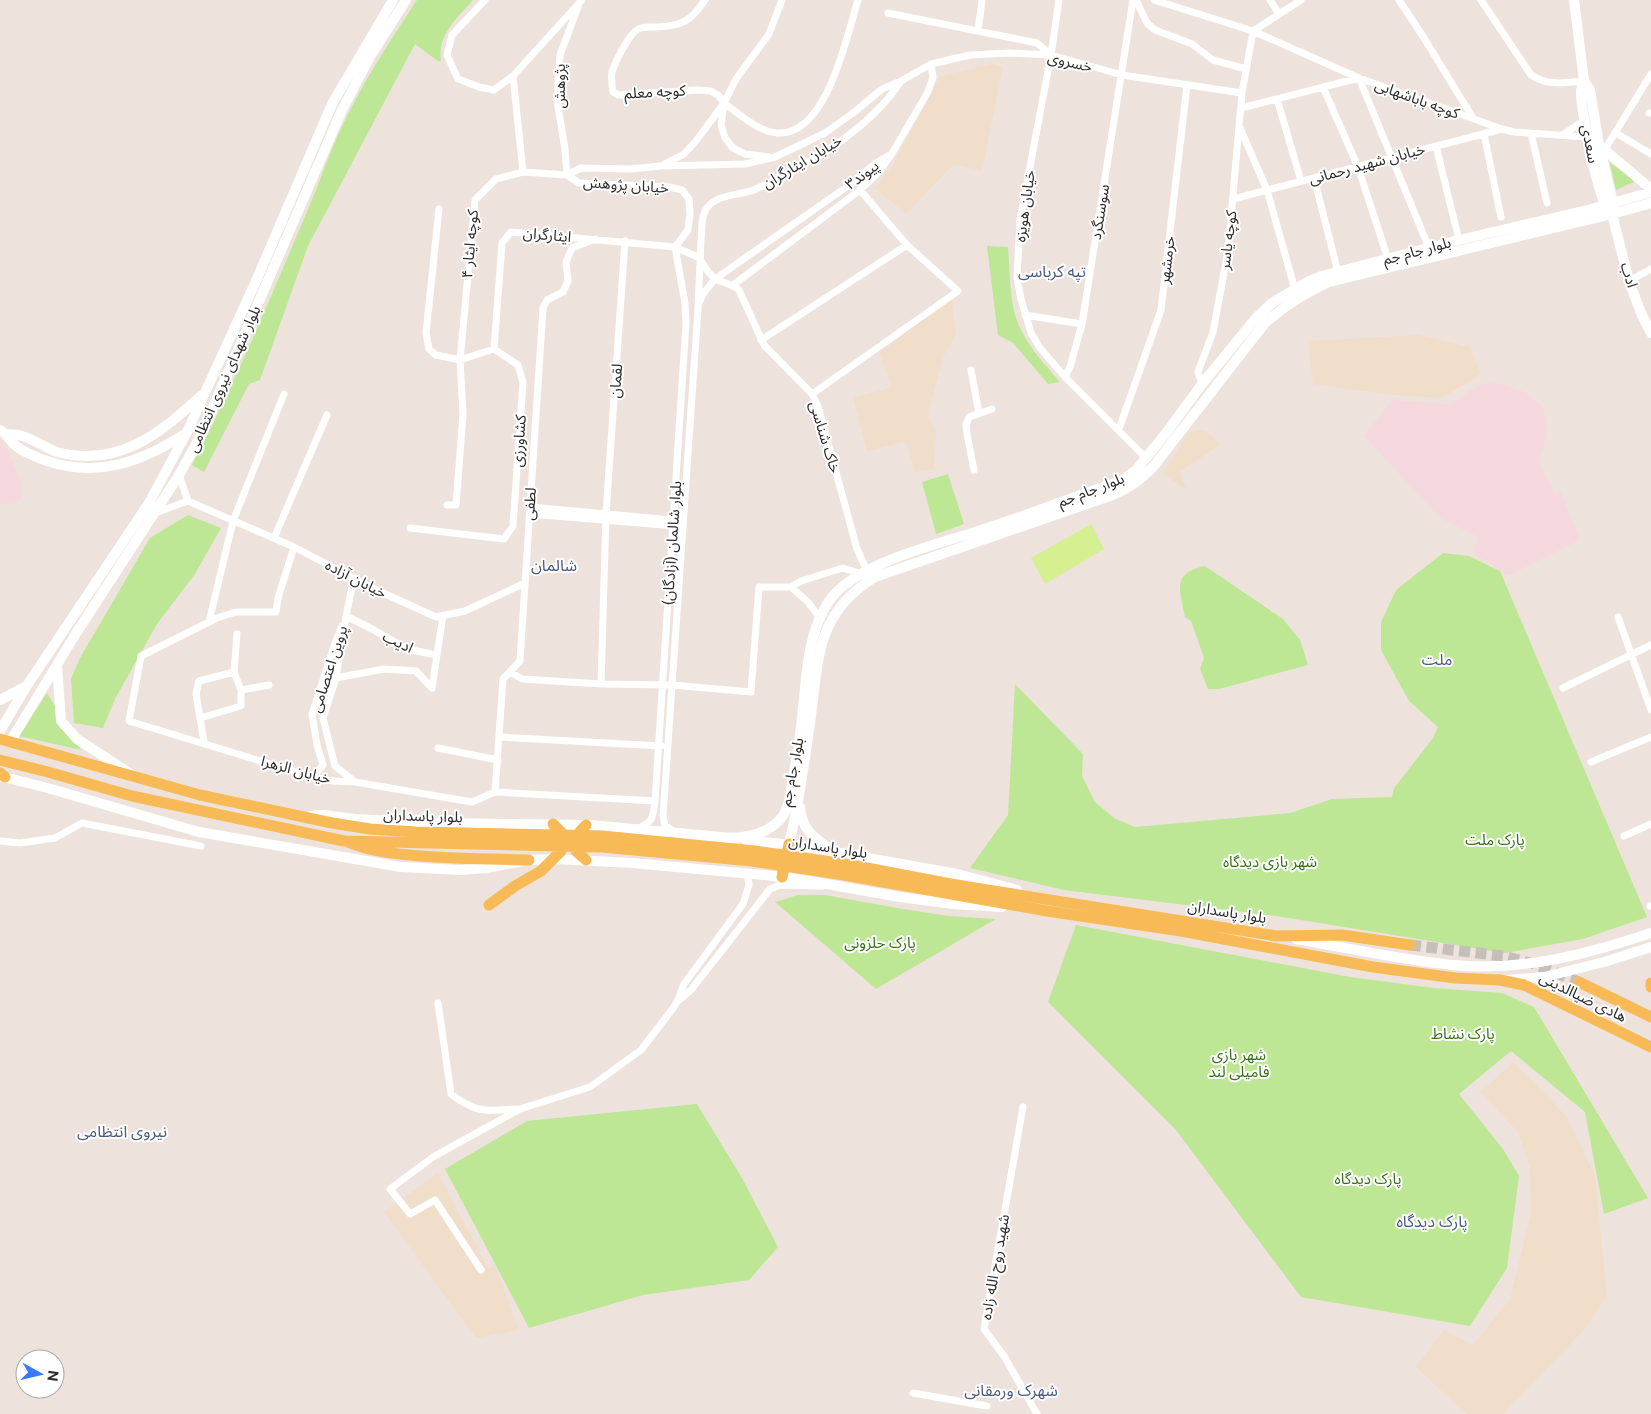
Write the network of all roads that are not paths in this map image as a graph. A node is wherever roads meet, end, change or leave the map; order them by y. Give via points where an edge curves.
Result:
1 (393, 0) edge
2 (406, 0) edge
3 (485, 0) edge
4 (705, 0) edge
5 (782, 0) edge
6 (858, 0) edge
7 (982, 0) edge
8 (1059, 0) edge
9 (1132, 0) edge
10 (1136, 0) edge
11 (1154, 0) edge
12 (1270, 0) edge
13 (1301, 0) edge
14 (1399, 0) edge
15 (1481, 0) edge
16 (1574, 0) edge
17 (581, 1) edge
18 (888, 13) dead end
19 (1279, 14) junction
20 (978, 31) junction
21 (1253, 31) junction
22 (1051, 55) junction
23 (931, 64) junction
24 (1246, 69) junction
25 (1651, 74) edge
26 (1122, 75) junction
27 (513, 76) junction
28 (1359, 78) junction
29 (901, 81) junction
30 (1584, 81) junction
31 (1187, 85) junction
32 (1323, 87) junction
33 (1242, 93) junction
34 (1277, 99) junction
35 (724, 103) junction
36 (1241, 108) junction
37 (1473, 119) junction
38 (1585, 120) junction
39 (1239, 125) junction
40 (1502, 129) junction
41 (1532, 133) junction
42 (1616, 133) junction
43 (1484, 134) junction
44 (1564, 134) junction
45 (1588, 137) junction
46 (1436, 146) junction
47 (1602, 148) junction
48 (1651, 154) edge
49 (891, 155) junction
50 (775, 157) junction
51 (1392, 158) junction
52 (661, 166) junction
53 (1358, 167) junction
54 (523, 172) junction
55 (567, 175) junction
56 (1314, 178) junction
57 (1301, 181) junction
58 (860, 190) junction
59 (1268, 190) junction
60 (1651, 190) edge
61 (290, 199) junction
62 (1233, 199) junction
63 (301, 203) junction
64 (1547, 203) dead end
65 (1651, 203) edge
66 (1609, 204) junction
67 (439, 208) dead end
68 (1612, 214) junction
69 (1502, 217) dead end
70 (595, 239) junction
71 (1459, 240) junction
72 (625, 241) junction
73 (908, 245) junction
74 (675, 247) junction
75 (1429, 248) junction
76 (700, 258) junction
77 (1432, 258) junction
78 (1388, 259) junction
79 (1651, 269) edge
80 (1338, 272) junction
81 (715, 279) junction
82 (1629, 281) junction
83 (733, 285) junction
84 (1295, 290) junction
85 (698, 308) junction
86 (1025, 315) junction
87 (1648, 318) edge
88 (1082, 324) junction
89 (1651, 333) edge
90 (761, 340) junction
91 (494, 349) junction
92 (460, 360) junction
93 (971, 370) dead end
94 (1065, 377) junction
95 (1202, 384) junction
96 (205, 392) junction
97 (284, 394) dead end
98 (812, 394) junction
99 (992, 409) dead end
100 (978, 414) junction
101 (327, 415) dead end
102 (680, 421) junction
103 (690, 422) junction
104 (169, 425) junction
105 (1119, 429) junction
106 (3, 432) edge
107 (187, 432) junction
108 (177, 439) junction
109 (1146, 458) junction
110 (974, 470) dead end
111 (179, 475) junction
112 (188, 501) junction
113 (446, 505) dead end
114 (530, 510) junction
115 (155, 513) junction
116 (606, 517) junction
117 (233, 521) junction
118 (673, 523) junction
119 (683, 524) junction
120 (410, 528) dead end
121 (274, 538) junction
122 (294, 547) junction
123 (865, 572) junction
124 (354, 578) junction
125 (525, 583) junction
126 (791, 587) junction
127 (443, 615) junction
128 (346, 616) junction
129 (1618, 617) dead end
130 (820, 618) junction
131 (208, 622) junction
132 (237, 634) dead end
133 (1651, 645) edge
134 (437, 655) junction
135 (1631, 655) junction
136 (57, 665) junction
137 (234, 672) junction
138 (510, 672) junction
139 (811, 673) junction
140 (336, 678) junction
141 (601, 684) junction
142 (662, 685) junction
143 (672, 685) junction
144 (269, 686) dead end
145 (26, 687) junction
146 (1563, 688) dead end
147 (241, 690) junction
148 (0, 700) edge
149 (13, 708) junction
150 (1651, 710) edge
151 (26, 717) junction
152 (200, 718) junction
153 (0, 731) edge
154 (499, 737) junction
155 (1651, 737) edge
156 (5, 741) edge
157 (204, 742) junction
158 (658, 746) junction
159 (668, 747) junction
160 (438, 748) dead end
161 (0, 760) edge
162 (498, 760) junction
163 (1592, 762) dead end
164 (2, 775) edge
165 (313, 777) junction
166 (136, 778) junction
167 (355, 782) junction
168 (496, 792) junction
169 (800, 794) junction
170 (655, 801) junction
171 (300, 816) junction
172 (553, 824) junction
173 (1651, 824) edge
174 (586, 825) junction
175 (636, 829) junction
176 (675, 833) junction
177 (1624, 836) dead end
178 (727, 838) junction
179 (344, 841) junction
180 (0, 842) edge
181 (789, 844) junction
182 (202, 846) dead end
183 (833, 852) junction
184 (555, 859) junction
185 (529, 860) junction
186 (586, 860) junction
187 (747, 873) junction
188 (782, 877) junction
189 (831, 885) junction
190 (489, 905) dead end
191 (1048, 905) junction
192 (1651, 933) edge
193 (721, 935) junction
194 (1277, 936) junction
195 (730, 940) junction
196 (1410, 945) tunnel mouth
197 (1651, 947) edge
198 (1500, 980) junction
199 (1579, 982) tunnel mouth
200 (1651, 983) edge
201 (1651, 988) edge
202 (678, 1000) junction
203 (438, 1003) dead end
204 (1651, 1017) edge
205 (1651, 1047) edge
206 (1023, 1107) dead end
207 (520, 1109) junction
208 (481, 1270) dead end
209 (914, 1394) dead end
210 (987, 1406) dead end
211 (1037, 1414) edge

1 - 61 main road, بلوار شهدای نیروی انتظامی via 332,104
2 - 63 main road, بلوار شهدای نیروی انتظامی via 371,55 342,110
3 - 27 street via 452,36 447,55 458,79 479,87 494,90
4 - 35 street, کوچه معلم via 694,16 683,24 637,30 627,41 612,72 612,89 619,95 712,91
5 - 35 street via 769,34 736,79
6 - 35 street via 835,78 815,112 800,127 789,133 763,129
7 - 20 street
8 - 22 street, خیابان هویزه
9 - 26 street, سوسنگرد
10 - 24 street via 1147,23 1155,30 1192,44 1213,60
11 - 21 street, کوچه باباشهابی
12 - 19 street
13 - 19 street
14 - 37 street
15 - 30 street via 1531,75 1551,83
16 - 30 main road, سعدی
17 - 27 street
17 - 55 street, پژوهش via 560,55 557,100
18 - 20 street
19 - 21 street
20 - 22 street via 1037,43
21 - 24 street, کوچه یاسر
21 - 28 street, کوچه باباشهابی
22 - 23 street, خسروی via 970,55
22 - 26 street, خسروی
22 - 86 street, خیابان هویزه via 1020,220 1017,278
23 - 29 street, خسروی
23 - 49 street via 933,77 928,92
24 - 33 street, کوچه یاسر
25 - 42 street
26 - 31 street, خسروی
26 - 88 street, سوسنگرد
27 - 54 street
28 - 32 street
28 - 37 street, کوچه باباشهابی
28 - 51 street
29 - 50 street, خسروی via 882,89 825,133
29 - 76 street, خیابان ایثارگران via 892,95 864,122 805,164 749,192 712,202 704,213
30 - 38 main road, سعدی via 1581,92
30 - 47 main road, سعدی via 1590,90
31 - 33 street, خسروی
31 - 105 street, خرمشهر via 1161,310
32 - 34 street
32 - 53 street
33 - 36 street, کوچه یاسر
34 - 36 street
34 - 57 street
35 - 50 street via 722,125 725,138 733,148 745,154
35 - 52 street via 684,154
36 - 39 street, کوچه یاسر
37 - 40 street, کوچه باباشهابی
38 - 44 street
38 - 45 main road, سعدی
39 - 59 street
39 - 62 street, کوچه یاسر
40 - 41 street, کوچه باباشهابی
40 - 43 street, خیابان شهید رحمانی
41 - 44 street, کوچه باباشهابی
41 - 64 street
42 - 47 street
42 - 48 street
43 - 46 street, خیابان شهید رحمانی
43 - 69 street
44 - 45 street, کوچه باباشهابی
45 - 66 main road, سعدی
46 - 51 street, خیابان شهید رحمانی
46 - 71 street
47 - 60 main road
47 - 66 main road, سعدی
49 - 58 street, پیوند۳
49 - 81 street, پیوند۳
50 - 52 street, خسروی via 745,164
51 - 53 street, خیابان شهید رحمانی
51 - 75 street
52 - 55 street, خسروی via 581,168
53 - 56 street, خیابان شهید رحمانی
53 - 78 street
54 - 55 street, کوچه ایثار ۴
54 - 92 street, کوچه ایثار ۴ via 496,179 475,200
55 - 74 street, خیابان پژوهش via 579,183 682,190 689,199 690,214 688,230
56 - 57 street, خیابان شهید رحمانی
56 - 80 street
57 - 59 street, خیابان شهید رحمانی
58 - 73 street
58 - 83 street, پیوند۳
59 - 62 street, خیابان شهید رحمانی
59 - 84 street
60 - 66 main road, بلوار جام جم
61 - 63 main road
61 - 96 main road, بلوار شهدای نیروی انتظامی
62 - 95 street, کوچه یاسر via 1228,251 1213,332 1198,372
63 - 111 main road, بلوار شهدای نیروی انتظامی via 200,437
65 - 68 main road, بلوار جام جم
66 - 68 main road, ادب
66 - 71 main road, بلوار جام جم
67 - 92 street via 426,333 429,349 436,355
68 - 77 main road, بلوار جام جم
68 - 82 main road, ادب
70 - 72 street, ایثارگران
70 - 91 street, ایثارگران via 511,232 502,243
70 - 114 street, لطفی via 572,248 566,262 568,280 563,292 547,300 543,308
71 - 75 main road, بلوار جام جم
72 - 74 street, ایثارگران
72 - 116 street, لقمان
73 - 90 street
73 - 98 street via 958,291
74 - 76 street, ایثارگران
74 - 102 street, بلوار شالمان (آزادگان) via 686,323
75 - 77 main road
75 - 78 main road, بلوار جام جم
76 - 81 street
76 - 85 street, بلوار شالمان (آزادگان)
77 - 139 main road, بلوار جام جم via 1329,282 1297,297 1279,310 1248,343 1153,467 1128,488 876,576 863,584 841,604 832,619
78 - 80 main road, بلوار جام جم
79 - 82 street
80 - 84 main road, بلوار جام جم via 1307,282
81 - 83 street
81 - 85 street, پیوند۳ via 702,294
82 - 87 main road, ادب
83 - 90 street, خاک شناسی via 739,290
84 - 95 main road, بلوار جام جم via 1272,303 1257,317
85 - 103 street, بلوار شالمان (آزادگان)
86 - 88 street
86 - 94 street, خیابان هویزه via 1040,348
87 - 89 main road, ادب
88 - 94 street, سوسنگرد
90 - 98 street, خاک شناسی
91 - 92 street
91 - 120 street, کشاورزی via 518,365 523,382 512,526 504,539
92 - 113 street, کوچه ایثار ۴ via 463,414 456,505
93 - 100 street
94 - 105 street, خیابان هویزه
95 - 109 main road, بلوار جام جم
96 - 104 main road
96 - 107 main road, بلوار شهدای نیروی انتظامی
97 - 117 street
98 - 123 street, خاک شناسی
99 - 100 street
100 - 110 street via 969,417 966,425
101 - 121 street
102 - 103 street
102 - 118 street, بلوار شالمان (آزادگان)
103 - 119 street, بلوار شالمان (آزادگان)
104 - 106 main road via 137,444 111,455 95,457 54,451 22,435
104 - 108 main road via 178,431
105 - 109 street, خیابان هویزه
106 - 108 main road via 16,446 33,456 59,465 93,469 127,463
107 - 108 main road
107 - 145 main road, بلوار شهدای نیروی انتظامی via 149,503
109 - 123 main road, بلوار جام جم via 1121,481 932,545
111 - 112 street
111 - 115 main road, بلوار شهدای نیروی انتظامی
112 - 115 street
112 - 117 street, خیابان آزاده
114 - 116 street
114 - 125 street, لطفی
115 - 136 main road, بلوار شهدای نیروی انتظامی
116 - 118 street
116 - 141 street, لقمان
117 - 121 street, خیابان آزاده
117 - 131 street
118 - 119 street
118 - 142 street, بلوار شالمان (آزادگان)
119 - 143 street, بلوار شالمان (آزادگان)
121 - 122 street, خیابان آزاده
122 - 124 street, خیابان آزاده
122 - 131 street via 276,612 236,612
123 - 126 street via 843,568
123 - 130 main road, بلوار جام جم via 838,590
124 - 127 street, خیابان آزاده via 436,617
124 - 128 street
125 - 127 street, خیابان آزاده via 465,611
125 - 138 street, لطفی via 520,661
126 - 130 street
126 - 143 street via 759,587 751,692
127 - 134 street
128 - 134 street, ادیب via 407,649
128 - 140 street, پروین اعتصامی
128 - 165 street, پروین اعتصامی via 312,714 323,765
129 - 135 street
130 - 139 main road, بلوار جام جم via 808,651
131 - 157 street, خیابان الزهرا via 141,656 129,721
132 - 137 street
133 - 135 street
134 - 140 street, ادیب via 432,688 416,671 384,669
135 - 146 street
135 - 150 street
136 - 151 main road, بلوار شهدای نیروی انتظامی
136 - 166 main road via 60,721 77,739
137 - 147 street
137 - 152 street via 199,681 196,694
138 - 141 street via 522,679
138 - 154 street, لطفی via 503,679
139 - 169 main road, بلوار جام جم via 812,715
139 - 178 main road, بلوار جام جم via 789,800 783,815 758,834
140 - 167 street, پروین اعتصامی via 323,718 335,766
141 - 142 street
142 - 143 street
142 - 158 street, بلوار شالمان (آزادگان)
143 - 159 street, بلوار شالمان (آزادگان)
144 - 147 street
145 - 148 main road
145 - 149 main road, بلوار شهدای نیروی انتظامی
147 - 152 street via 241,706
149 - 151 main road via 17,715
149 - 153 main road, بلوار شهدای نیروی انتظامی
151 - 156 main road, بلوار شهدای نیروی انتظامی
152 - 157 street
154 - 158 street
154 - 162 street, لطفی
155 - 163 street
156 - 166 main road, بلوار پاسداران
157 - 165 street, خیابان الزهرا
158 - 159 street
158 - 170 street, بلوار شالمان (آزادگان)
159 - 176 street, بلوار شالمان (آزادگان) via 663,816 665,825
160 - 162 street
161 - 179 main road, بلوار پاسداران via 132,796
162 - 168 street, لطفی
164 - 185 main road via 198,832 363,861 460,870
165 - 167 street, خیابان الزهرا
166 - 171 main road, بلوار پاسداران
167 - 168 street, خیابان الزهرا via 472,802
168 - 170 street
169 - 181 main road, بلوار جام جم
169 - 183 main road via 804,826
170 - 175 street, بلوار شالمان (آزادگان) via 653,817 648,824
171 - 172 main road
171 - 191 main road, بلوار پاسداران via 370,829 602,836 735,849 837,863
172 - 174 main road
172 - 184 main road via 562,833 562,851
173 - 177 street
174 - 175 main road
174 - 186 main road via 577,835 576,851
175 - 176 main road
176 - 178 main road
178 - 181 main road
179 - 185 main road via 363,848 400,854
179 - 191 main road, بلوار پاسداران via 602,847 687,854 807,868
180 - 182 street via 55,838 82,824
181 - 183 main road
181 - 188 main road
183 - 191 main road via 957,874
184 - 185 main road
184 - 186 main road
184 - 190 main road
186 - 187 main road
187 - 188 main road
187 - 193 street via 749,886 743,904
188 - 189 main road
189 - 191 main road via 953,904
189 - 195 street via 770,889
191 - 194 main road, بلوار پاسداران
191 - 198 main road, بلوار پاسداران via 1088,916 1374,967 1455,978
192 - 194 main road, بلوار پاسداران via 1559,959 1492,966 1454,965
193 - 195 street
193 - 202 street via 684,984
194 - 196 main road via 1342,935
195 - 202 street via 692,990
197 - 198 main road, بلوار پاسداران via 1544,977
198 - 205 main road, هادی ضیاالدینی via 1524,985
199 - 204 main road, هادی ضیاالدینی
200 - 201 main road
202 - 207 street via 641,1050 590,1086
203 - 207 street via 451,1094 466,1106 484,1111
206 - 211 street, شهید روح الله زاده via 984,1329 1004,1356
207 - 208 street via 433,1157 390,1189 410,1214 435,1200
209 - 210 street

